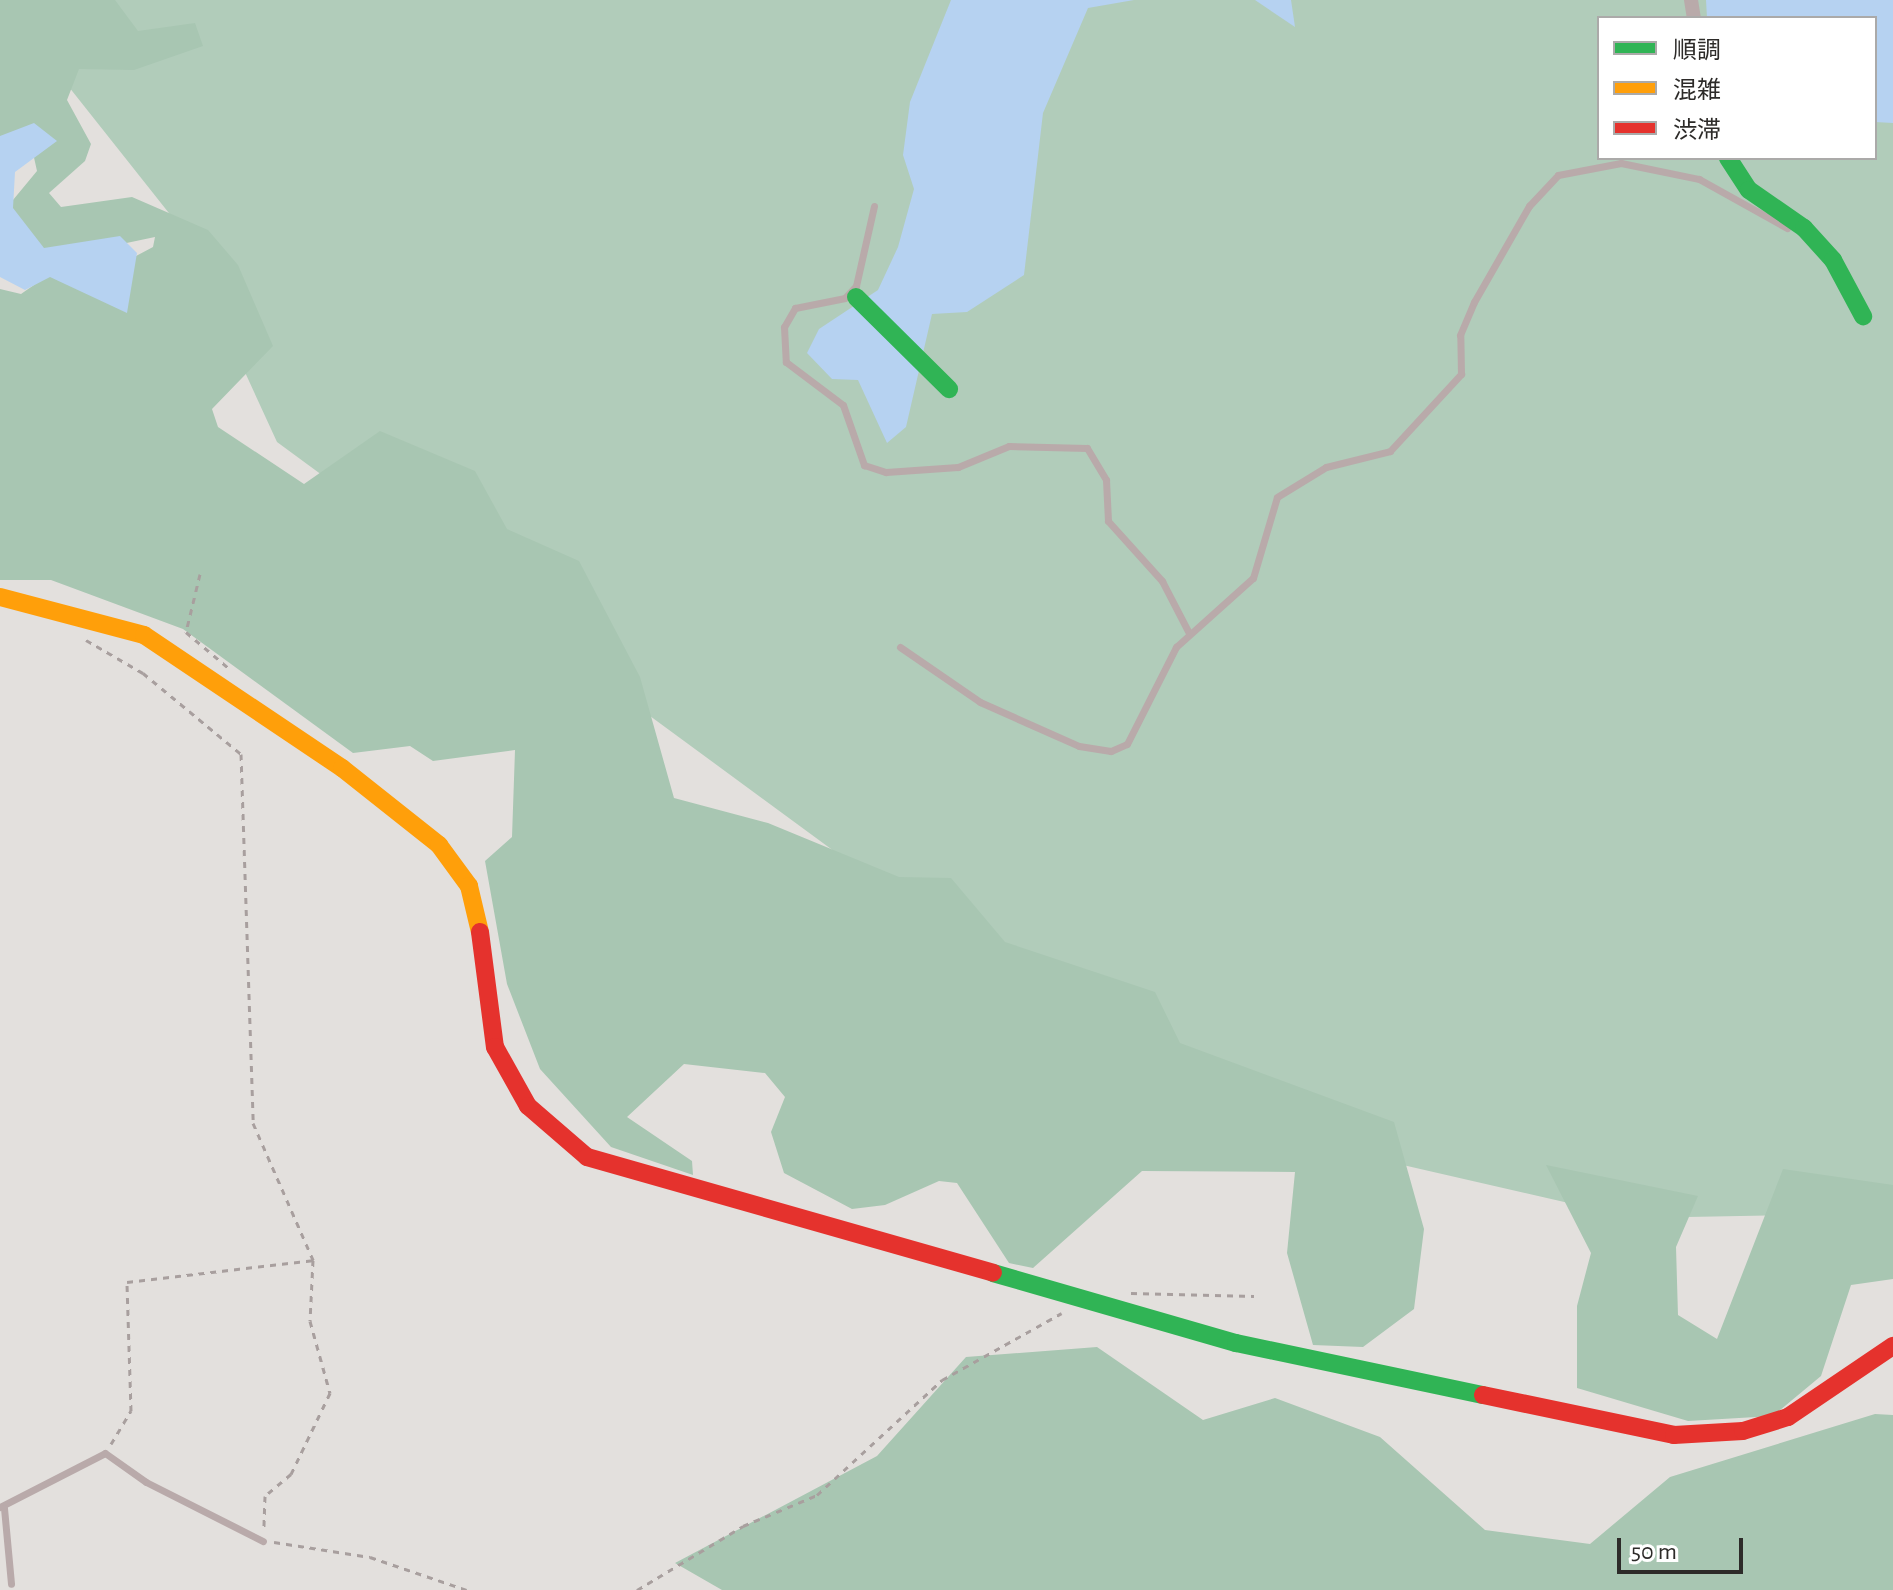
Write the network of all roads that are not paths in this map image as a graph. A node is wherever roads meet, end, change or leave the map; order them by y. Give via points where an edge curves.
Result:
1 (1729, 160) edge
2 (874, 206) dead end
3 (1821, 246) junction
4 (854, 294) junction
5 (1863, 316) dead end
6 (949, 389) dead end
7 (0, 597) edge
8 (1189, 633) junction
9 (900, 647) dead end
10 (1893, 1346) edge
11 (2, 1508) edge
12 (263, 1541) road end
13 (11, 1584) dead end

1 - 3 street via 1749,190
2 - 4 lane
3 - 5 street
3 - 8 lane via 1699,179 1621,163 1558,175 1529,206 1474,302 1460,335 1461,374 1390,451 1326,467 1285,489 1253,578
4 - 6 street
4 - 8 lane via 795,308 782,347 786,362 818,393 843,405 864,465 908,475 968,464 1009,446 1087,448 1106,480 1108,521 1162,581
7 - 10 street via 144,635 244,701 439,845 473,898 495,1047 528,1106 587,1157 1236,1343 1674,1435 1743,1431 1788,1417
8 - 9 lane via 1176,647 1147,715 1127,744 1111,751 1079,746 980,702
11 - 12 lane via 105,1453 146,1482
11 - 13 lane

